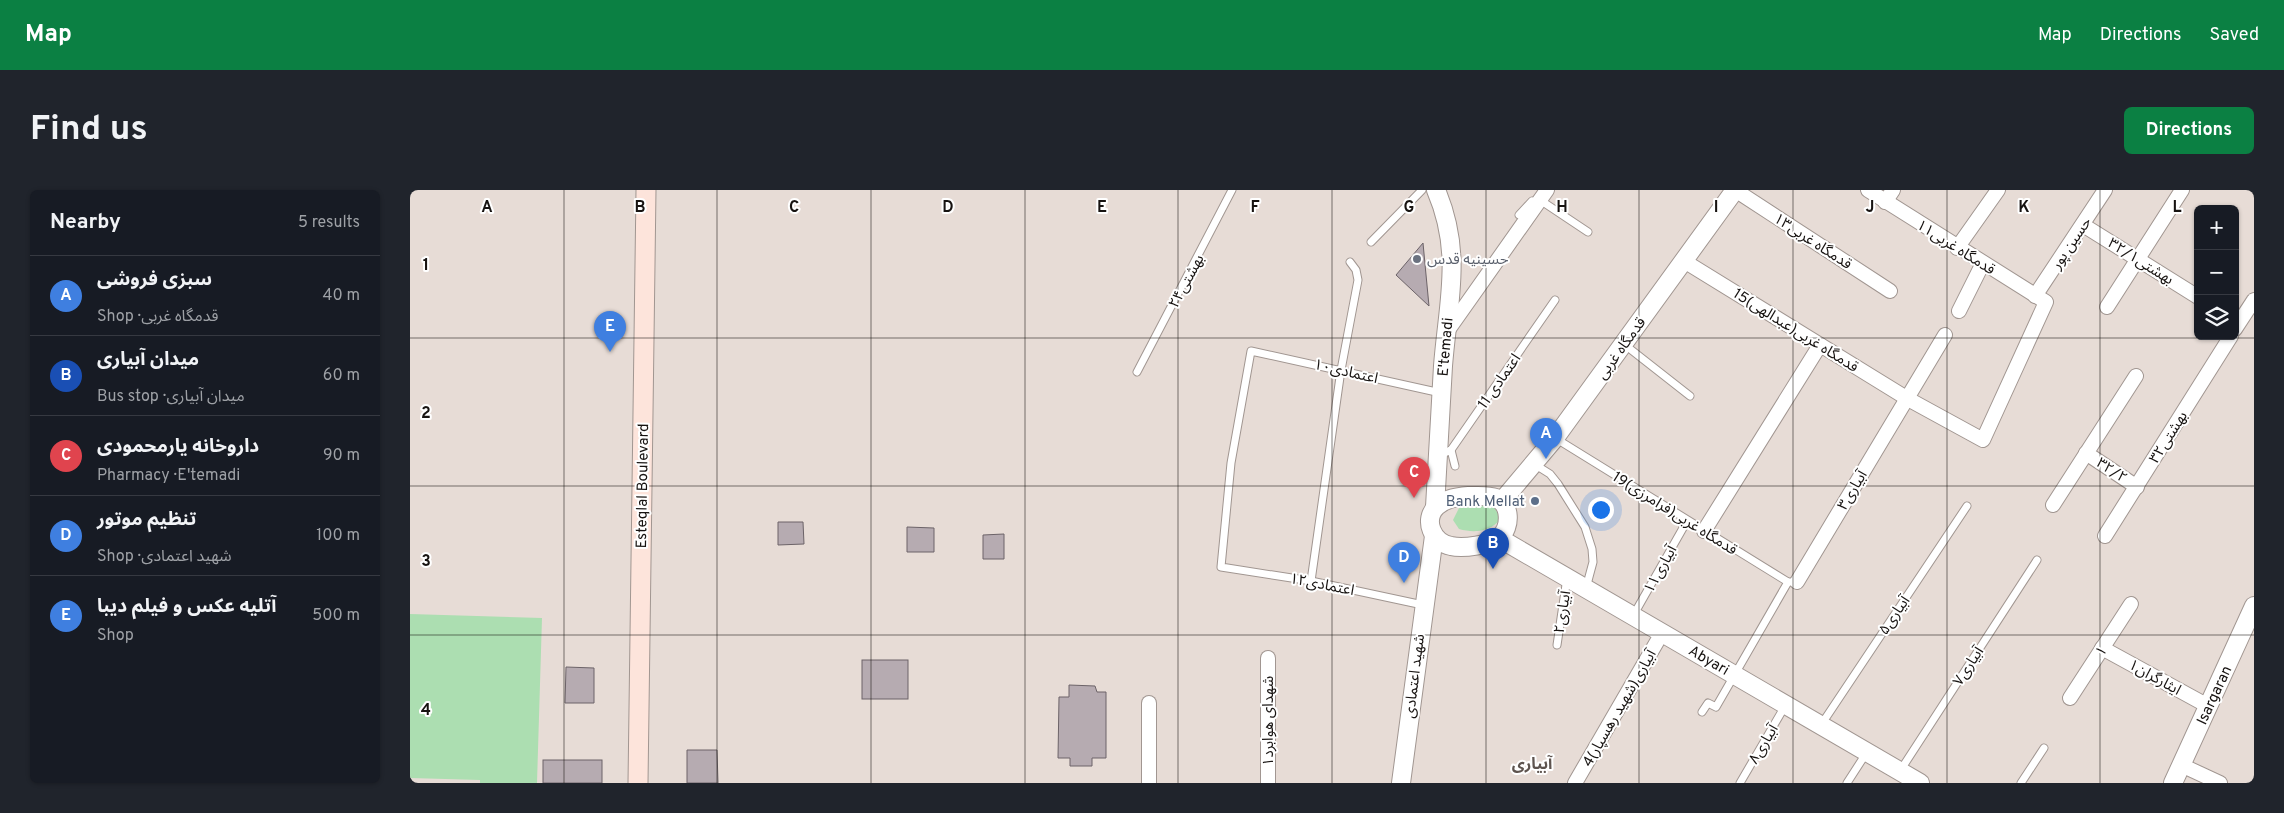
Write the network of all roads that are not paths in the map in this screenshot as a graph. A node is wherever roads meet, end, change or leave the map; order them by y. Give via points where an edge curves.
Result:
1 (646, 190) edge
2 (1232, 190) edge
3 (1735, 190) edge
4 (1868, 190) edge
5 (1893, 190) edge
6 (1998, 190) edge
7 (2105, 190) edge
8 (2182, 190) edge
9 (1434, 191) edge
10 (1543, 193) edge
11 (1885, 202) junction
12 (1519, 215) dead end
13 (2083, 225) junction
14 (1588, 232) dead end
15 (1370, 242) dead end
16 (1957, 248) junction
17 (2138, 259) junction
18 (1684, 261) junction
19 (1350, 262) dead end
20 (1983, 263) junction
21 (1890, 291) dead end
22 (2195, 295) edge
23 (2041, 299) junction
24 (1555, 300) dead end
25 (2254, 300) edge
26 (2107, 306) dead end
27 (1959, 311) dead end
28 (2239, 321) edge
29 (1446, 334) junction
30 (1945, 335) dead end
31 (2229, 340) edge
32 (1624, 344) junction
33 (1820, 345) junction
34 (1341, 370) junction
35 (1137, 372) dead end
36 (2136, 376) dead end
37 (1441, 393) junction
38 (1690, 396) dead end
39 (1908, 399) junction
40 (1555, 438) junction
41 (1983, 440) joint
42 (1444, 453) junction
43 (2086, 453) junction
44 (1534, 463) junction
45 (1455, 466) dead end
46 (2137, 487) junction
47 (1502, 501) junction
48 (2053, 505) dead end
49 (1967, 506) dead end
50 (1436, 507) junction
51 (1687, 521) junction
52 (1704, 531) junction
53 (1434, 536) junction
54 (2105, 536) dead end
55 (1499, 538) junction
56 (1451, 546) junction
57 (2037, 560) dead end
58 (1221, 566) joint
59 (1428, 569) junction
60 (1568, 578) junction
61 (1311, 581) junction
62 (1792, 582) junction
63 (1586, 588) junction
64 (2131, 604) dead end
65 (1424, 606) junction
66 (2254, 606) edge
67 (1633, 616) junction
68 (1662, 633) junction
69 (1557, 645) dead end
70 (2102, 648) junction
71 (1268, 658) dead end
72 (1734, 675) junction
73 (2070, 698) dead end
74 (1149, 703) dead end
75 (1786, 705) junction
76 (2208, 706) junction
77 (1702, 712) dead end
78 (1821, 725) junction
79 (2044, 748) dead end
80 (1866, 752) junction
81 (2182, 765) junction
82 (1900, 771) junction
83 (638, 783) edge
84 (1148, 783) edge
85 (1268, 783) edge
86 (1401, 783) edge
87 (1575, 783) edge
88 (1740, 783) edge
89 (1847, 783) edge
90 (1920, 783) edge
91 (2021, 783) edge
92 (2173, 783) edge
93 (2220, 783) edge

1 - 83 main road, Esteqlal Boulevard
2 - 35 lane, ۲۴بهشتی
3 - 18 street, قدمگاه غربی
3 - 21 street, قدمگاه غربی۱۳
4 - 11 street, قدمگاه غربی۱۱
5 - 11 street
6 - 16 street
7 - 13 street, حسین پور
8 - 17 street
9 - 15 lane
9 - 29 street, E'temadi via 1449,225 1453,264
10 - 12 lane
10 - 14 lane
10 - 29 street
11 - 16 street, قدمگاه غربی۱۱
13 - 17 street, بهشتی۳۲/۱
13 - 23 street, حسین پور
16 - 20 street, قدمگاه غربی۱۱
17 - 22 street, بهشتی۳۲/۱
17 - 26 street
18 - 32 street, قدمگاه غربی
18 - 33 street, 15قدمگاه غربی(عبدالهی)
19 - 34 lane via 1358,280
20 - 23 street, قدمگاه غربی۱۱
20 - 27 street
23 - 41 street, حسین پور
24 - 42 lane, 11 اعتمادی
25 - 28 street
29 - 37 street, E'temadi
30 - 39 street, آبیاری۳
31 - 46 street, بهشتی۳۲
32 - 38 lane
32 - 40 street, قدمگاه غربی
33 - 39 street, 15قدمگاه غربی(عبدالهی)
33 - 52 street
34 - 37 lane, اعتمادی۱۰
34 - 58 lane, اعتمادی۱۰ via 1251,351 1231,463
34 - 61 lane
36 - 43 street
37 - 42 street, E'temadi
39 - 41 street, 15قدمگاه غربی(عبدالهی)
39 - 62 street, آبیاری۳
40 - 44 street, قدمگاه غربی
40 - 51 lane, 19قدمگاه غربی(فرامرزی)
42 - 45 lane
42 - 50 street, E'temadi
43 - 46 street, ۳۲/۲
43 - 48 street
44 - 47 street, قدمگاه غربی
44 - 63 lane via 1558,484 1585,527 1593,562
46 - 54 street, بهشتی۳۲
47 - 50 street via 1469,496 1444,501
47 - 55 street via 1508,519
49 - 78 lane, آبیاری۵
50 - 53 street via 1430,525
51 - 52 lane, 19قدمگاه غربی(فرامرزی)
51 - 67 lane, آبیاری۱۱
52 - 62 lane, 19قدمگاه غربی(فرامرزی)
53 - 56 street
53 - 59 street, شهید اعتمادی
55 - 56 street via 1469,546
55 - 60 street, Abyari
56 - 59 street
57 - 82 lane, آبیاری۷
58 - 61 lane, اعتمادی۱۲
59 - 65 street, شهید اعتمادی
60 - 63 street, Abyari
60 - 69 lane, آبیاری۲
61 - 65 lane, اعتمادی۱۲
62 - 72 lane, آبیاری۳
63 - 67 street, Abyari
64 - 70 street, ۱
65 - 86 street, شهید اعتمادی
66 - 76 street, Isargaran
67 - 68 street, Abyari
68 - 72 street, Abyari
68 - 87 street, 4آبیاری(شهید رهسپار)
70 - 73 street, ۱
70 - 76 street, ایثارگران۱
71 - 85 street, شهدای هوابرد۱
72 - 75 street, Abyari
72 - 77 lane, آبیاری۳ via 1716,707 1708,703
74 - 84 street
75 - 78 street, Abyari
75 - 88 lane, آبیاری۸
76 - 81 street, Isargaran
78 - 80 street, Abyari
79 - 91 lane
80 - 82 street, Abyari
80 - 89 lane
81 - 92 street, Isargaran
81 - 93 street
82 - 90 street, Abyari

